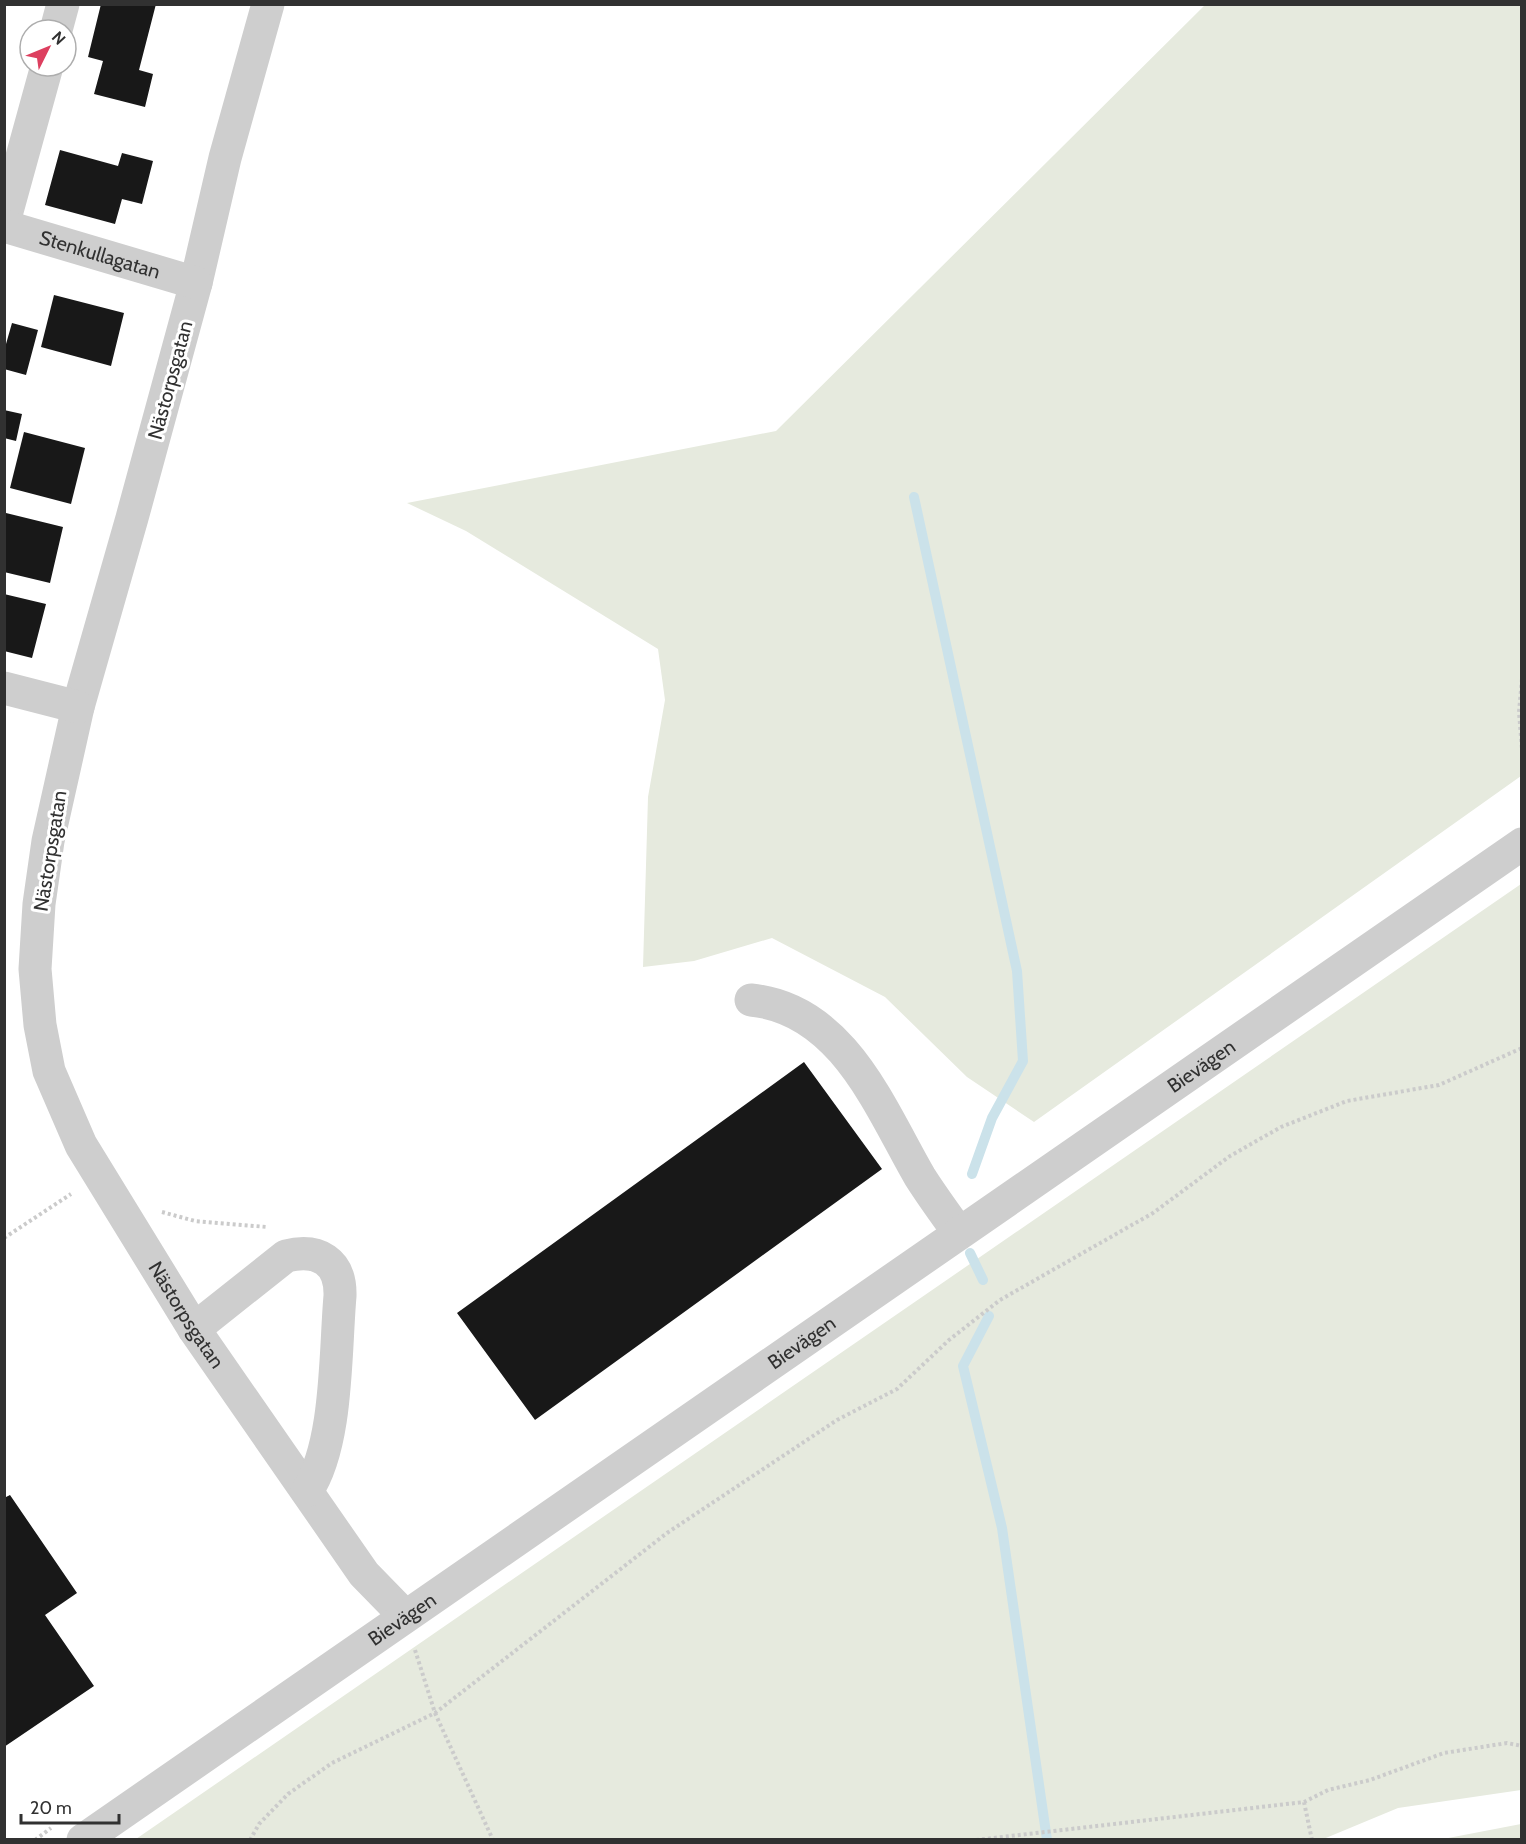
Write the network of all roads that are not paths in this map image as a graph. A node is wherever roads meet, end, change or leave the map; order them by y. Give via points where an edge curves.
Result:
1 (268, 4) edge
2 (42, 78) edge
3 (14, 147) edge
4 (4, 224) edge
5 (196, 283) junction
6 (4, 688) edge
7 (78, 707) junction
8 (1521, 844) edge
9 (751, 1000) dead end
10 (959, 1233) junction
11 (194, 1329) junction
12 (307, 1491) junction
13 (404, 1615) junction
14 (83, 1839) edge

1 - 5 street, Nästorpsgatan via 225,158
2 - 3 street
3 - 4 street
4 - 5 street, Stenkullagatan
5 - 7 street, Nästorpsgatan
6 - 7 street
7 - 11 street, Nästorpsgatan via 48,841 39,904 35,969 40,1025 49,1071 81,1145
8 - 10 street, Bievägen
9 - 10 street via 796,1014 839,1047 878,1100 921,1179
10 - 13 street, Bievägen
11 - 12 street, Nästorpsgatan
11 - 12 street via 286,1256 317,1254 336,1271 340,1296 328,1438
12 - 13 street, Nästorpsgatan via 364,1574
13 - 14 street, Bievägen

